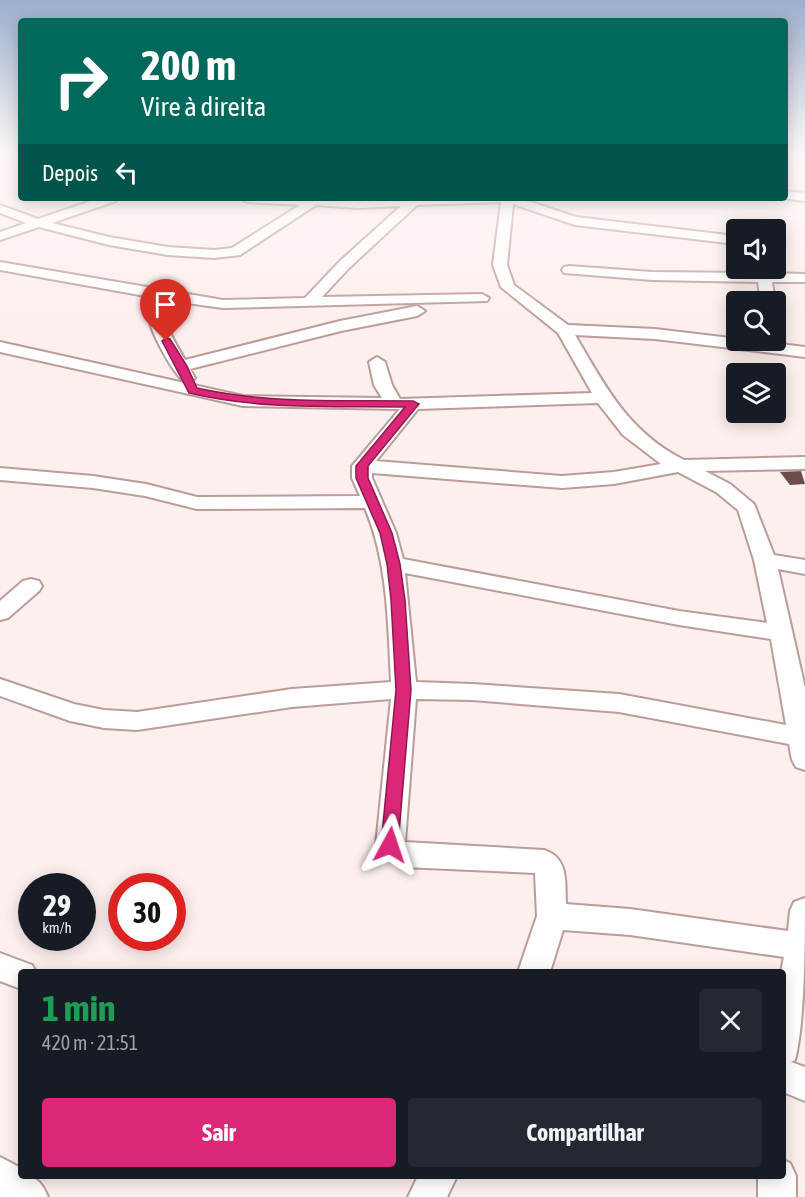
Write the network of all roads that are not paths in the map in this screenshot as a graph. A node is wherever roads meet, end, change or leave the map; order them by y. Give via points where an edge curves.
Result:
1 (8, 212) edge
2 (71, 212) edge
3 (297, 212) edge
4 (401, 212) edge
5 (507, 212) edge
6 (545, 212) edge
7 (38, 223) junction
8 (0, 237) edge
9 (726, 239) edge
10 (0, 266) edge
11 (569, 270) dead end
12 (726, 274) edge
13 (786, 276) edge
14 (805, 278) edge
15 (514, 292) junction
16 (158, 294) junction
17 (482, 298) junction
18 (309, 302) junction
19 (564, 330) junction
20 (726, 340) edge
21 (0, 346) edge
22 (786, 348) edge
23 (805, 352) edge
24 (377, 362) dead end
25 (182, 366) junction
26 (192, 391) junction
27 (603, 398) junction
28 (404, 404) junction
29 (805, 464) edge
30 (362, 466) junction
31 (680, 466) junction
32 (0, 474) edge
33 (372, 502) junction
34 (765, 560) junction
35 (393, 564) junction
36 (805, 567) edge
37 (31, 586) dead end
38 (0, 614) edge
39 (782, 633) junction
40 (0, 687) edge
41 (404, 690) junction
42 (804, 748) edge
43 (805, 912) edge
44 (552, 916) junction
45 (802, 946) junction
46 (0, 967) edge
47 (535, 969) edge
48 (18, 974) edge
49 (786, 1033) edge
50 (786, 1076) edge
51 (805, 1084) edge
52 (0, 1176) edge
53 (436, 1179) edge
54 (777, 1179) edge
55 (29, 1197) edge
56 (427, 1197) edge
57 (777, 1197) edge

1 - 7 street
2 - 7 street
3 - 7 street via 228,254 168,251
4 - 18 street
5 - 15 street via 501,271
6 - 9 street via 575,221
7 - 8 street
10 - 16 street
11 - 12 street via 652,276
13 - 14 street
15 - 17 street
15 - 19 street
16 - 18 street via 223,304
16 - 25 street via 160,330
17 - 18 street
17 - 25 street via 340,326
19 - 20 street
19 - 27 street
21 - 26 street
22 - 23 street
24 - 28 street via 384,385
25 - 26 street
26 - 28 street via 274,403
27 - 28 street
27 - 31 street via 629,431
28 - 30 street
29 - 31 street
30 - 31 street via 562,482 614,478
30 - 33 street via 362,478
31 - 34 street via 723,488 747,508
32 - 33 street via 146,490 197,503
33 - 35 street via 386,533
34 - 36 street
34 - 39 street
35 - 39 street via 679,618
35 - 41 street
37 - 38 street
39 - 42 street
40 - 41 street via 70,712 137,721 292,698
41 - 42 street via 619,703
41 - 44 street via 390,845 403,855 544,862 549,867
43 - 45 street
44 - 45 street via 630,922
44 - 47 street
45 - 49 street
46 - 48 street
50 - 51 street
52 - 55 street
53 - 56 street
54 - 57 street

